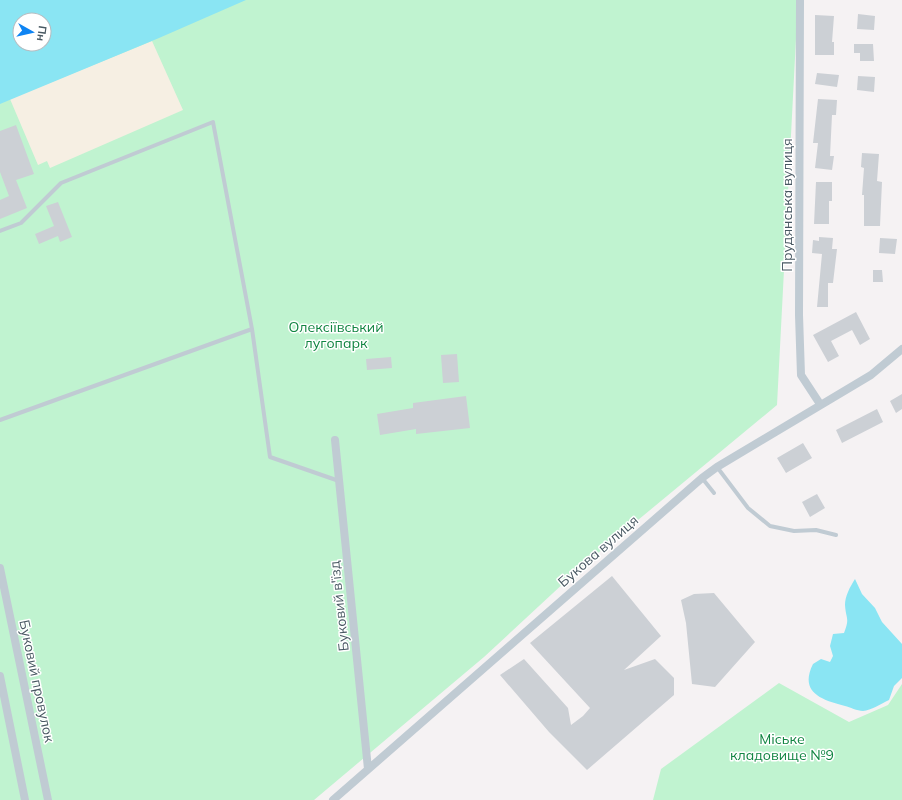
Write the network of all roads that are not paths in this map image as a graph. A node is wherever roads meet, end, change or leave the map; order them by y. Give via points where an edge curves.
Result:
1 (800, 0) edge
2 (0, 231) edge
3 (252, 329) junction
4 (902, 349) edge
5 (820, 404) junction
6 (0, 420) edge
7 (335, 440) dead end
8 (717, 467) junction
9 (702, 478) junction
10 (339, 481) junction
11 (714, 493) dead end
12 (836, 535) dead end
13 (0, 568) edge
14 (0, 676) edge
15 (368, 769) junction
16 (25, 800) edge
17 (48, 800) edge
18 (333, 800) edge

1 - 5 street, Прудянська вулиця via 801,375
2 - 3 lane via 21,223 61,183 213,122
3 - 6 lane
3 - 10 lane via 270,457
4 - 5 street, Букова вулиця via 871,375
5 - 8 street, Букова вулиця
7 - 10 street, Буковий в'їзд
8 - 9 street, Букова вулиця
8 - 12 lane via 748,508 770,526 794,531 816,530
9 - 11 lane
9 - 15 street, Букова вулиця
10 - 15 street, Буковий в'їзд
13 - 17 street, Буковий провулок
14 - 16 street
15 - 18 street, Букова вулиця

